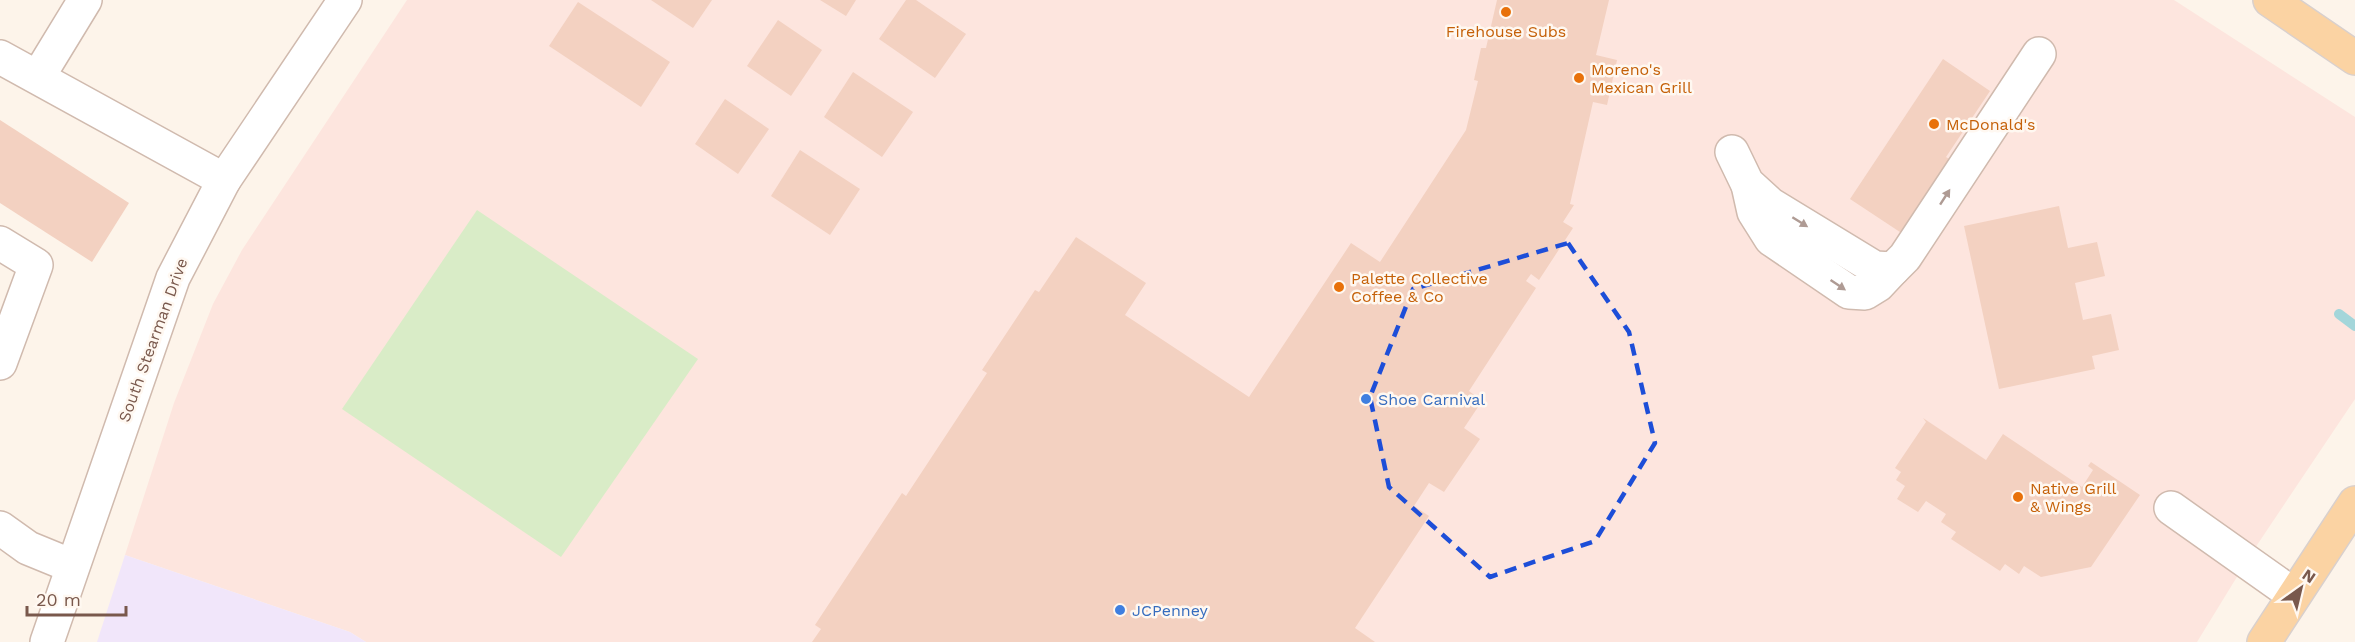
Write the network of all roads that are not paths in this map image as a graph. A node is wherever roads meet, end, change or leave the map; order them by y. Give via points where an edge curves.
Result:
1 (85, 0) edge
2 (345, 0) edge
3 (2270, 0) edge
4 (2039, 54) dead end
5 (0, 57) edge
6 (2355, 58) edge
7 (38, 76) junction
8 (1732, 152) dead end
9 (224, 180) junction
10 (0, 243) edge
11 (0, 363) edge
12 (2355, 503) edge
13 (2171, 508) dead end
14 (0, 528) edge
15 (72, 566) junction
16 (2294, 595) junction
17 (47, 642) edge
18 (2264, 642) edge

1 - 7 street
2 - 9 street, South Stearman Drive
3 - 6 main road
8 -> 4 street via 1748,183 1770,204 1875,268 1893,269 1905,257
5 - 7 street
7 - 9 street
9 - 15 street, South Stearman Drive via 173,278
10 - 11 street via 36,265
12 - 16 main road
13 - 16 street
14 - 15 street via 28,548
15 - 17 street, South Stearman Drive
16 - 18 main road

